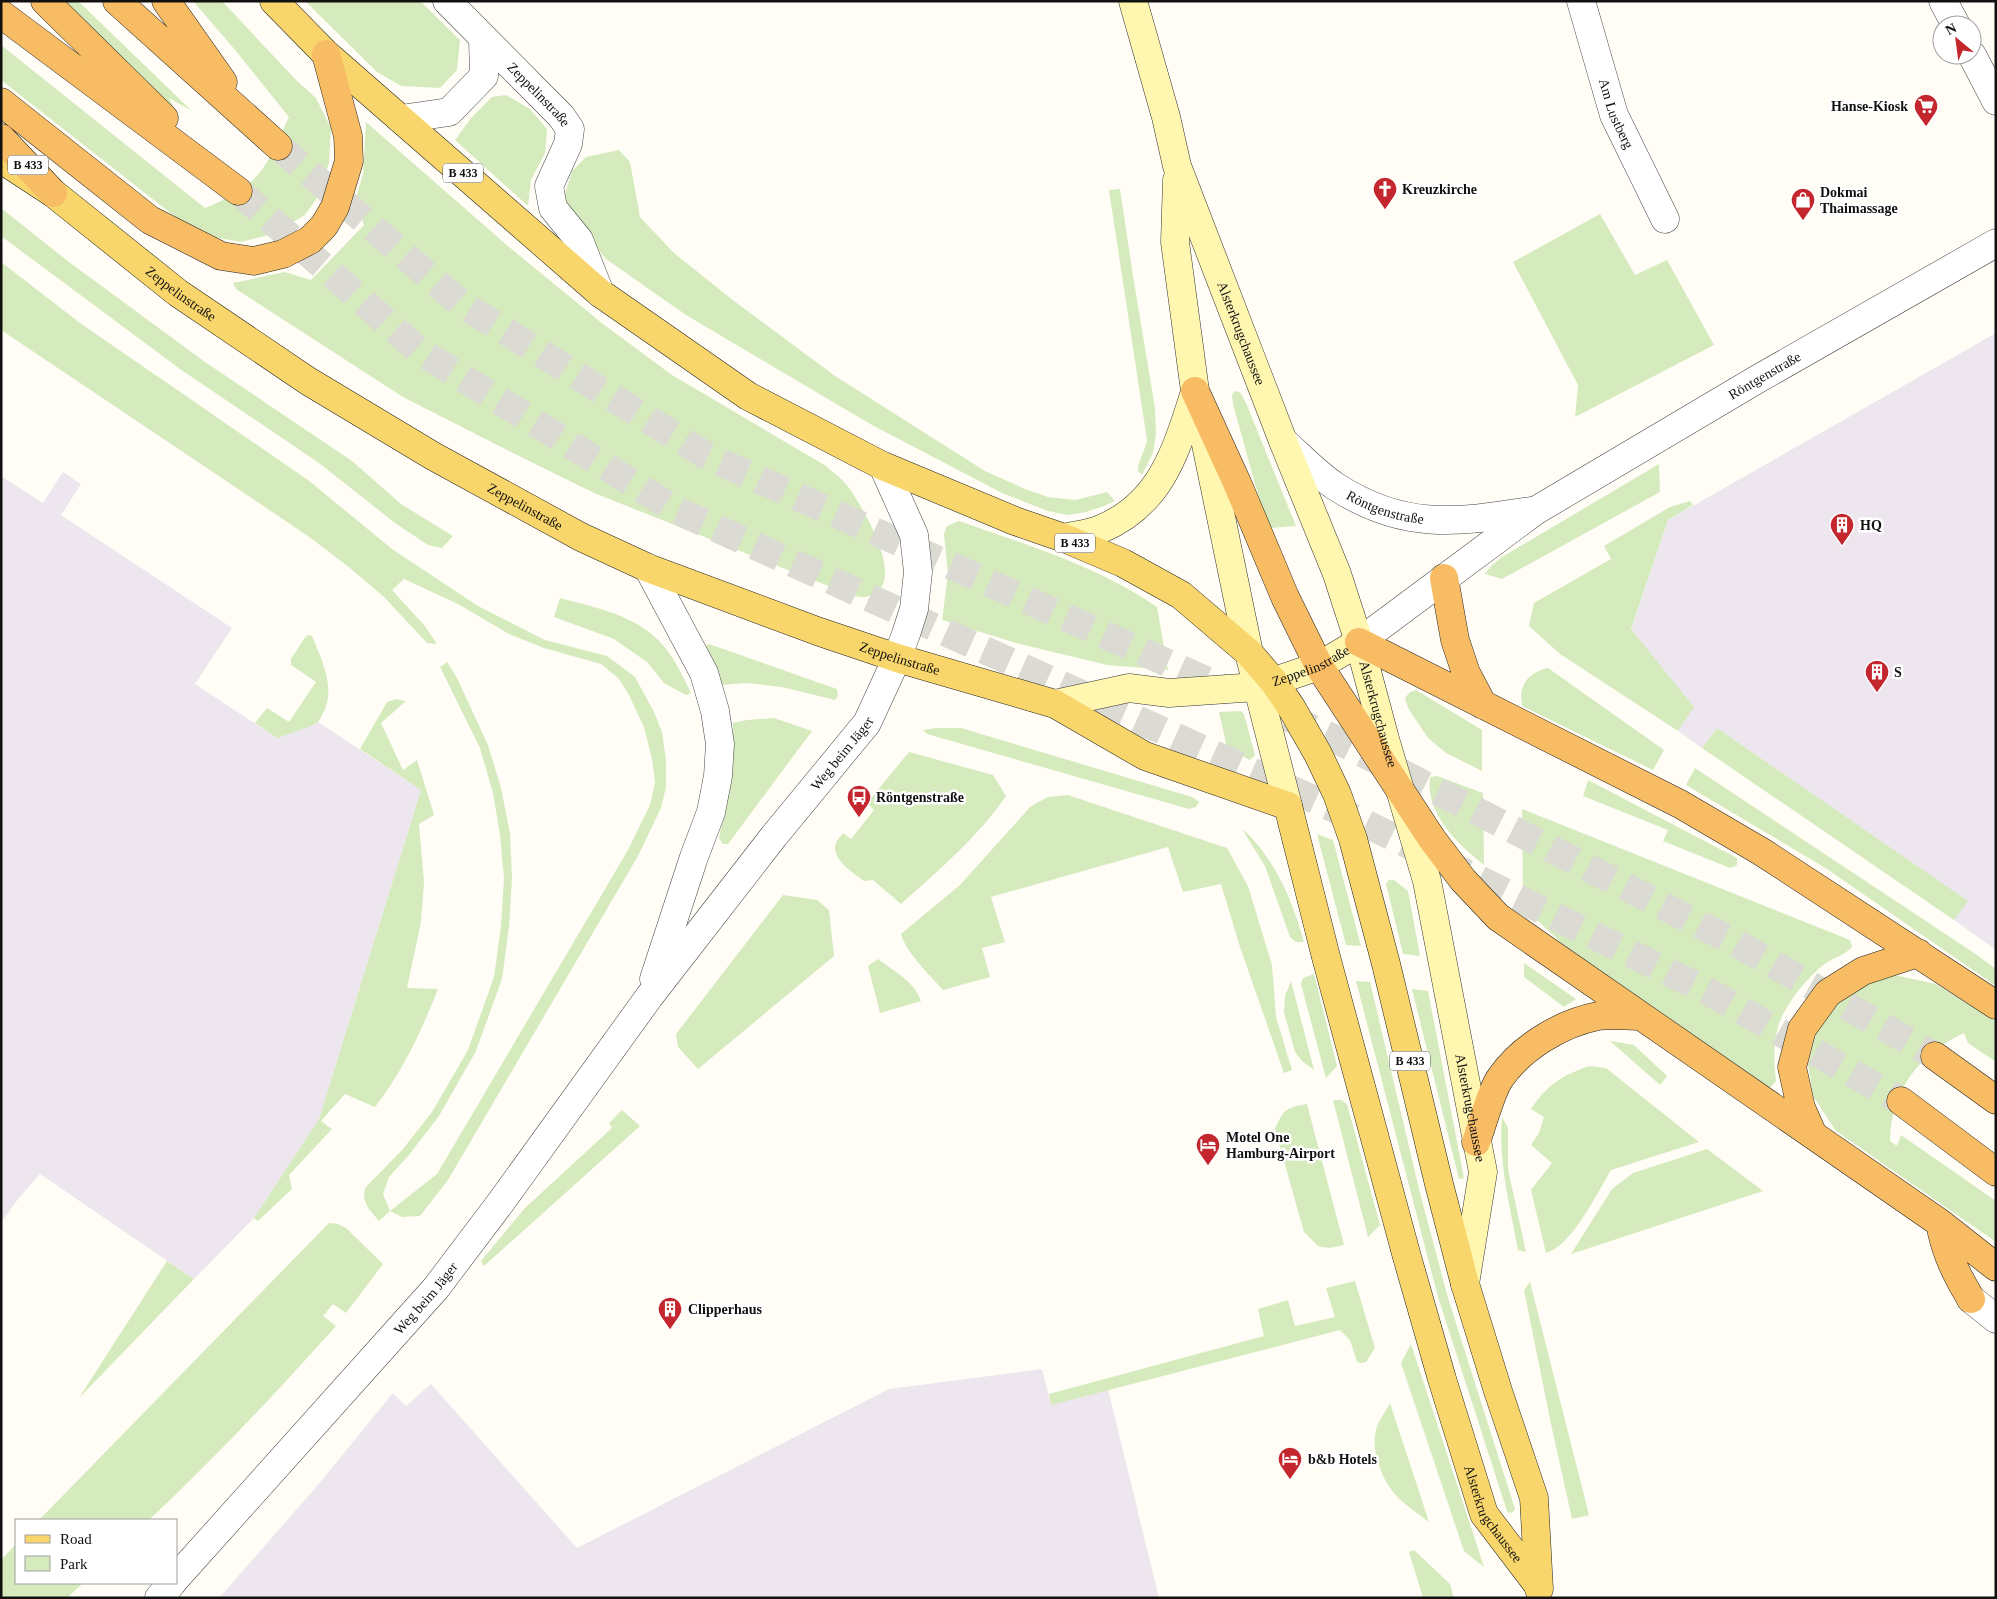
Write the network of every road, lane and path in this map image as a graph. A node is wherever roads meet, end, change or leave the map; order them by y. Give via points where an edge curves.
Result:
1 (45, 1) edge
2 (117, 1) edge
3 (166, 1) edge
4 (274, 1) edge
5 (447, 1) edge
6 (1133, 1) edge
7 (1581, 1) edge
8 (1943, 1) edge
9 (1, 14) edge
10 (1951, 15) edge
11 (483, 39) junction
12 (326, 54) junction
13 (1977, 65) edge
14 (1996, 100) edge
15 (1, 102) edge
16 (401, 119) junction
17 (251, 122) junction
18 (1, 138) edge
19 (278, 146) tunnel mouth
20 (1, 159) edge
21 (1177, 166) junction
22 (53, 193) junction
23 (1665, 219) dead end
24 (1996, 243) edge
25 (600, 293) junction
26 (1195, 391) junction
27 (1283, 441) junction
28 (883, 466) junction
29 (1535, 511) junction
30 (1064, 538) junction
31 (648, 568) junction
32 (1444, 578) junction
33 (1359, 642) junction
34 (1249, 654) junction
35 (897, 658) junction
36 (1319, 666) junction
37 (1266, 684) junction
38 (1055, 704) junction
39 (1483, 705) junction
40 (1398, 784) junction
41 (1288, 806) junction
42 (1918, 953) junction
43 (648, 997) junction
44 (1996, 1005) edge
45 (1640, 1016) junction
46 (1934, 1056) tunnel mouth
47 (1996, 1100) edge
48 (1901, 1101) tunnel mouth
49 (1813, 1135) junction
50 (1476, 1142) junction
51 (1996, 1172) edge
52 (1940, 1223) junction
53 (1996, 1267) edge
54 (1465, 1284) junction
55 (1971, 1299) joint
56 (1996, 1319) edge
57 (178, 1576) edge
58 (171, 1584) edge
59 (1540, 1592) edge
60 (159, 1598) edge

1 - 9 highway via 238,191
2 - 17 highway
3 - 17 highway
4 - 12 main road, B 433
5 - 11 street, Zeppelinstraße
6 - 21 main road, Alsterkrugchaussee
7 - 23 street, Am Lustberg via 1614,115
8 - 10 street
11 - 16 street, Zeppelinstraße via 484,76 449,112
11 - 25 street, Zeppelinstraße via 562,116 570,130 568,144 549,186 551,200 553,208 579,240
12 - 15 highway via 348,136 349,161 336,207 310,240 283,254 254,261 221,256 150,220
12 - 16 main road, B 433
13 - 14 street
16 - 25 main road, B 433
17 - 19 highway
18 - 22 highway, B 433
20 - 22 main road, Zeppelinstraße
21 - 26 main road, Alsterkrugchaussee via 1175,242
21 - 27 main road, Alsterkrugchaussee
22 - 31 main road, Zeppelinstraße / B 433 via 178,293 308,381 490,488 581,537
24 - 29 street, Röntgenstraße
25 - 28 main road, B 433 via 748,396
26 - 30 main road via 1164,475 1142,502 1100,530
26 - 34 main road, Alsterkrugchaussee
26 - 36 highway via 1285,597
27 - 29 street, Röntgenstraße via 1334,485 1364,503 1395,515 1426,520 1475,520
27 - 33 main road, Alsterkrugchaussee via 1330,556
28 - 30 main road, B 433
28 - 35 street, Weg beim Jäger via 914,535 918,572 914,609
29 - 32 street, Röntgenstraße
30 - 34 main road, B 433 via 1123,563 1181,595
31 - 35 main road, Zeppelinstraße / B 433 via 817,632
31 - 43 street, Weg beim Jäger via 704,673 720,744 711,812
32 - 33 street, Röntgenstraße
32 - 39 highway via 1454,640
33 - 36 main road, Zeppelinstraße
33 - 39 highway
33 - 40 main road, Alsterkrugchaussee
34 - 37 main road, Alsterkrugchaussee / B 433
35 - 38 main road, Zeppelinstraße / B 433
35 - 43 street, Weg beim Jäger via 867,723
36 - 37 main road, Zeppelinstraße
36 - 40 highway
37 - 38 main road, Zeppelinstraße via 1169,693 1129,688
37 - 41 main road, Alsterkrugchaussee
37 - 54 main road, Alsterkrugchaussee / B 433 via 1291,707 1318,754 1353,839
38 - 41 main road, Zeppelinstraße / B 433 via 1145,756
39 - 42 highway via 1680,804 1762,852
40 - 45 highway via 1463,880 1498,917
40 - 50 main road, Alsterkrugchaussee via 1427,881
41 - 59 main road, Alsterkrugchaussee via 1407,1257 1484,1514
42 - 44 highway
42 - 49 highway via 1863,971 1828,993 1802,1029 1792,1067 1801,1108
43 - 57 street, Weg beim Jäger via 436,1288
45 - 49 highway
45 - 50 highway via 1598,1016 1569,1025 1517,1058 1500,1078
46 - 47 highway
48 - 51 highway
49 - 52 highway
50 - 54 main road, Alsterkrugchaussee via 1483,1172
52 - 53 highway
52 - 55 highway via 1955,1273
54 - 59 main road, Alsterkrugchaussee / B 433 via 1534,1498
55 - 56 street
58 - 60 street

